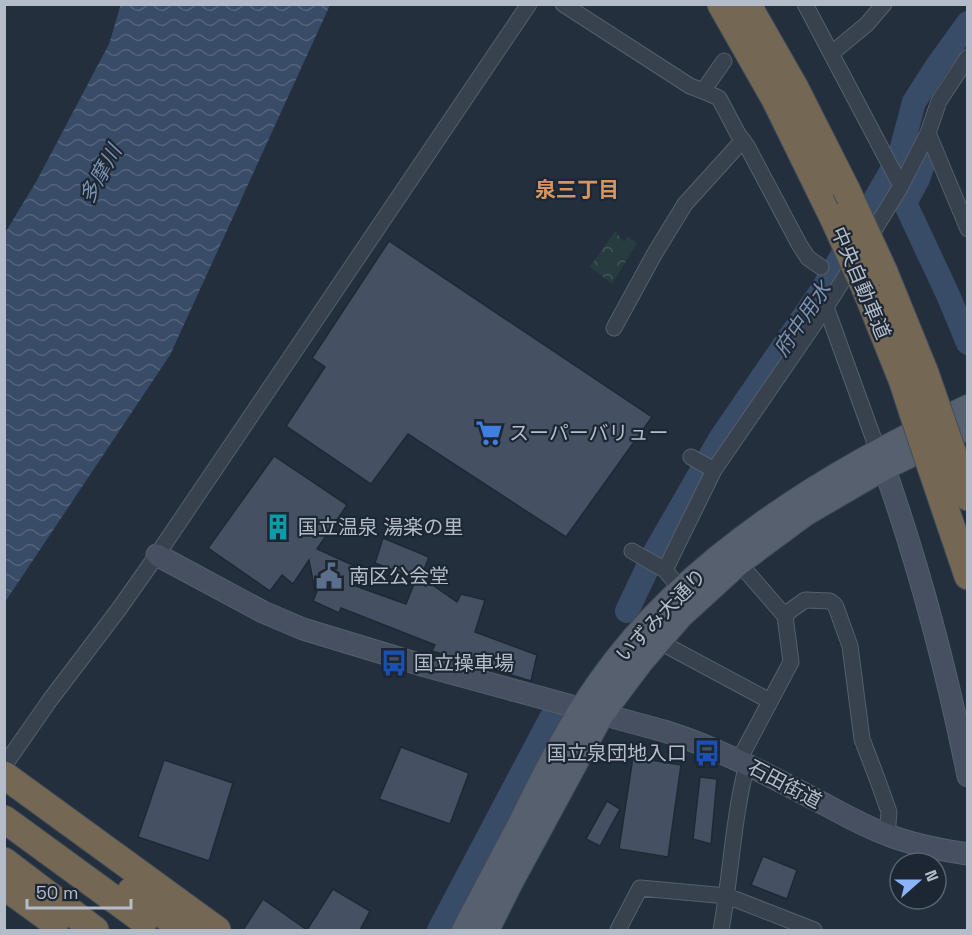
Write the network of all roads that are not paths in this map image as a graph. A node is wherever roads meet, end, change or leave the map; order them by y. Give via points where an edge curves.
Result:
1 (529, 4) edge
2 (563, 4) edge
3 (721, 4) edge
4 (747, 4) edge
5 (806, 4) edge
6 (884, 4) edge
7 (832, 54) junction
8 (968, 57) edge
9 (724, 61) dead end
10 (703, 92) junction
11 (928, 133) junction
12 (743, 140) junction
13 (899, 183) junction
14 (968, 229) edge
15 (822, 267) dead end
16 (826, 308) junction
17 (614, 328) dead end
18 (924, 407) junction
19 (968, 407) edge
20 (968, 428) edge
21 (881, 460) junction
22 (943, 462) junction
23 (968, 498) edge
24 (635, 553) dead end
25 (157, 555) junction
26 (739, 563) junction
27 (661, 569) junction
28 (968, 576) edge
29 (681, 590) junction
30 (785, 616) junction
31 (658, 641) junction
32 (770, 701) junction
33 (592, 711) junction
34 (743, 762) junction
35 (4, 766) edge
36 (4, 774) edge
37 (968, 776) edge
38 (4, 798) edge
39 (4, 819) edge
40 (887, 835) junction
41 (4, 841) edge
42 (968, 854) edge
43 (4, 861) edge
44 (4, 886) edge
45 (728, 896) junction
46 (159, 922) edge
47 (66, 930) edge
48 (96, 930) edge
49 (130, 930) edge
50 (184, 930) edge
51 (217, 930) edge
52 (464, 930) edge
53 (487, 930) edge
54 (618, 930) edge
55 (721, 930) edge
56 (814, 930) edge

1 - 25 street
2 - 10 street
3 - 18 highway, 中央自動車道, bridge via 775,99 833,217 903,382
4 - 18 highway, 中央自動車道, bridge via 795,88 884,272
5 - 7 street
6 - 7 street
7 - 13 street
8 - 11 street via 939,101
9 - 10 street
10 - 12 street via 719,98
11 - 13 street
11 - 14 street
12 - 15 street via 798,244 808,258
12 - 17 street via 685,204
13 - 16 street
16 - 21 street
16 - 27 street via 703,464
18 - 22 highway, 中央自動車道, bridge
19 - 21 main road, いずみ大通り
20 - 21 main road, いずみ大通り
21 - 26 main road, いずみ大通り
21 - 29 main road, いずみ大通り via 793,502
21 - 37 street via 922,587
22 - 23 highway, 中央自動車道
22 - 28 highway, 中央自動車道
24 - 27 street
25 - 33 street, 石田街道 via 303,629
25 - 35 street
26 - 30 street
26 - 31 main road, いずみ大通り
27 - 29 street
29 - 33 main road, いずみ大通り via 620,654
30 - 32 street via 791,662
30 - 40 street via 805,600 830,601 836,607 850,646 862,740 889,812
31 - 32 street
31 - 33 main road, いずみ大通り via 624,683
32 - 34 street
33 - 34 street, 石田街道 via 698,742
33 - 52 main road, いずみ大通り via 563,739
33 - 53 main road, いずみ大通り
34 - 40 street, 石田街道
34 - 45 street
36 - 51 highway
38 - 46 highway via 38,821
39 - 46 highway
40 - 42 street, 石田街道
41 - 49 highway
43 - 48 highway
44 - 47 highway
45 - 54 street via 640,888
45 - 55 street
45 - 56 street
46 - 50 highway

